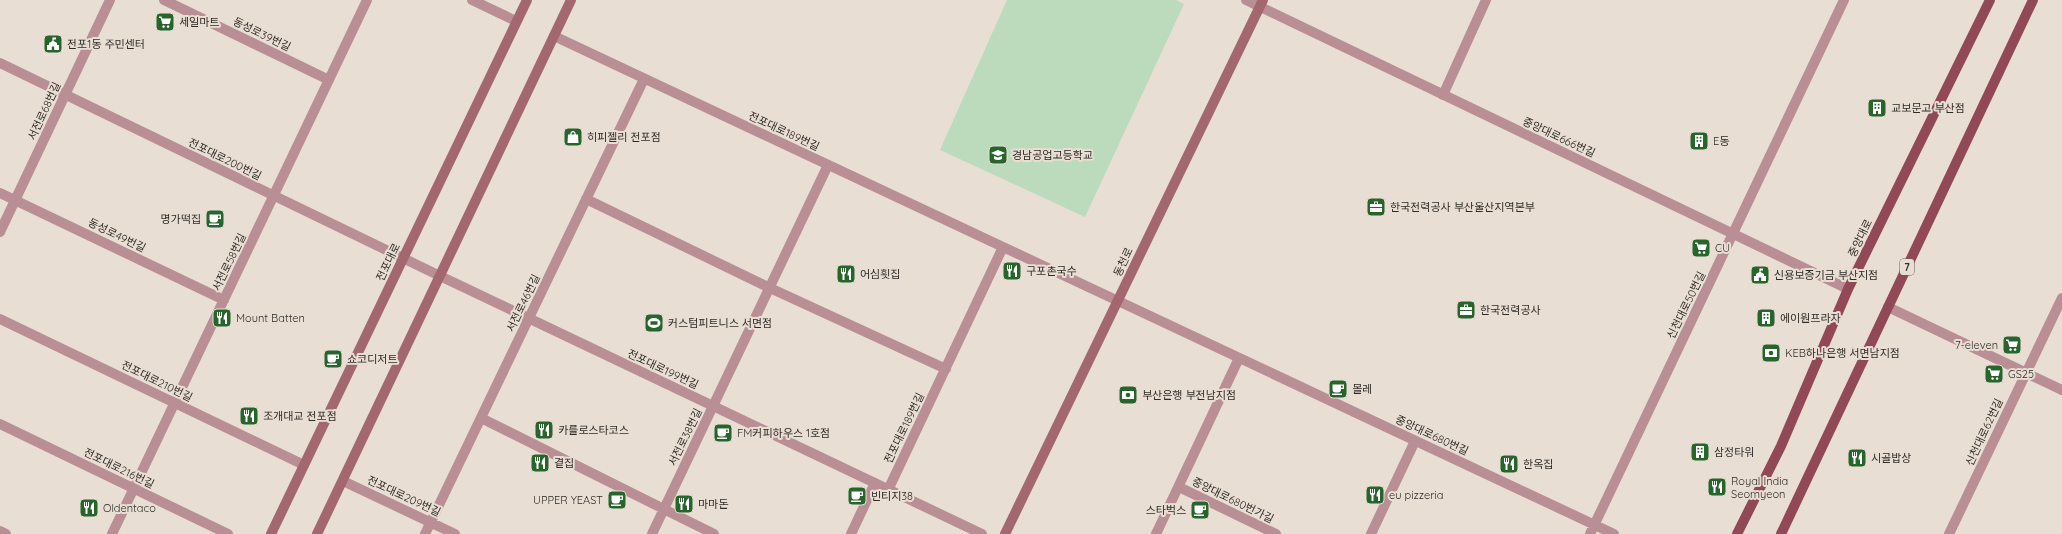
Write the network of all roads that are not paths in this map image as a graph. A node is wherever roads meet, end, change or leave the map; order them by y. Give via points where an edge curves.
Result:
1 (110, 0) edge
2 (164, 0) edge
3 (368, 0) edge
4 (472, 0) edge
5 (527, 0) edge
6 (571, 0) edge
7 (1246, 0) edge
8 (1486, 0) edge
9 (1844, 0) edge
10 (1990, 0) edge
11 (2033, 0) edge
12 (1261, 3) edge
13 (516, 21) junction
14 (554, 36) junction
15 (0, 63) edge
16 (644, 79) junction
17 (329, 80) junction
18 (66, 94) junction
19 (1443, 95) junction
20 (828, 165) junction
21 (0, 192) edge
22 (274, 196) junction
23 (586, 199) junction
24 (16, 200) junction
25 (0, 232) edge
26 (1734, 234) junction
27 (1004, 247) junction
28 (403, 258) junction
29 (440, 276) junction
30 (770, 288) junction
31 (1848, 289) junction
32 (2062, 298) edge
33 (224, 300) junction
34 (1118, 301) junction
35 (1888, 307) junction
36 (529, 318) junction
37 (0, 319) edge
38 (1239, 358) junction
39 (946, 369) junction
40 (2026, 373) junction
41 (2062, 390) edge
42 (175, 402) junction
43 (713, 406) junction
44 (481, 418) junction
45 (0, 424) edge
46 (1415, 441) junction
47 (304, 465) junction
48 (343, 481) junction
49 (875, 483) junction
50 (1179, 487) junction
51 (134, 488) junction
52 (888, 490) junction
53 (664, 510) junction
54 (430, 522) junction
55 (1592, 530) edge
56 (0, 531) edge
57 (6, 534) edge
58 (112, 534) edge
59 (228, 534) edge
60 (271, 534) edge
61 (317, 534) edge
62 (425, 534) edge
63 (455, 534) edge
64 (652, 534) edge
65 (714, 534) edge
66 (851, 534) edge
67 (982, 534) edge
68 (1005, 534) edge
69 (1156, 534) edge
70 (1276, 534) edge
71 (1371, 534) edge
72 (1614, 534) edge
73 (1737, 534) edge
74 (1781, 534) edge
75 (1949, 534) edge

1 - 18 street, 서전로68번길
2 - 17 street, 동성로39번길
3 - 17 street, 서전로58번길
4 - 13 street
5 - 13 main road, 전포대로
6 - 14 main road
7 - 12 street, 중앙대로666번길
8 - 19 street
9 - 26 street, 신천대로50번길
10 - 31 main road, 중앙대로
11 - 35 main road, 7
12 - 19 street, 중앙대로666번길
12 - 34 main road, 동천로
13 - 28 main road, 전포대로
14 - 16 street, 전포대로189번길
14 - 29 main road
15 - 18 street, 전포대로200번길
16 - 20 street, 전포대로189번길
16 - 23 street, 서전로46번길
17 - 22 street, 서전로58번길
18 - 22 street, 전포대로200번길
18 - 24 street, 서전로68번길
19 - 26 street, 중앙대로666번길
20 - 27 street, 전포대로189번길
20 - 30 street, 서전로38번길
21 - 24 street, 동성로49번길
22 - 28 street, 전포대로200번길
22 - 33 street, 서전로58번길
23 - 30 street
23 - 36 street, 서전로46번길
24 - 25 street, 서전로68번길
24 - 33 street, 동성로49번길
26 - 31 street, 중앙대로666번길
26 - 55 street, 신천대로50번길
27 - 34 street, 전포대로189번길
27 - 39 street, 전포대로189번길
28 - 29 street, 전포대로200번길
28 - 47 main road, 전포대로
29 - 36 street, 전포대로199번길
29 - 48 main road
30 - 39 street
30 - 43 street, 서전로38번길
31 - 73 main road, 중앙대로 via 1781,446
32 - 40 street, 신천대로62번길
33 - 42 street, 서전로58번길
34 - 38 street, 중앙대로680번길
34 - 68 main road, 동천로
35 - 40 street
35 - 74 main road, 7
36 - 43 street, 전포대로199번길
36 - 44 street, 서전로46번길
37 - 42 street, 전포대로210번길
38 - 46 street, 중앙대로680번길
38 - 50 street
39 - 52 street, 전포대로189번길
40 - 41 street
40 - 75 street, 신천대로62번길
42 - 47 street, 전포대로210번길
42 - 51 street, 서전로58번길
43 - 49 street, 전포대로199번길
43 - 53 street, 서전로38번길
44 - 53 street
44 - 54 street, 서전로46번길
45 - 51 street, 전포대로216번길
46 - 55 street, 중앙대로680번길
46 - 71 street
47 - 60 main road, 전포대로
48 - 54 street, 전포대로209번길
48 - 61 main road
49 - 52 street, 전포대로199번길
49 - 66 street
50 - 69 street
50 - 70 street, 중앙대로680번가길
51 - 58 street, 서전로58번길
51 - 59 street, 전포대로216번길
52 - 67 street, 전포대로199번길
53 - 64 street, 서전로38번길
53 - 65 street
54 - 62 street, 서전로46번길
54 - 63 street, 전포대로209번길
55 - 72 street, 중앙대로680번길
56 - 57 street

